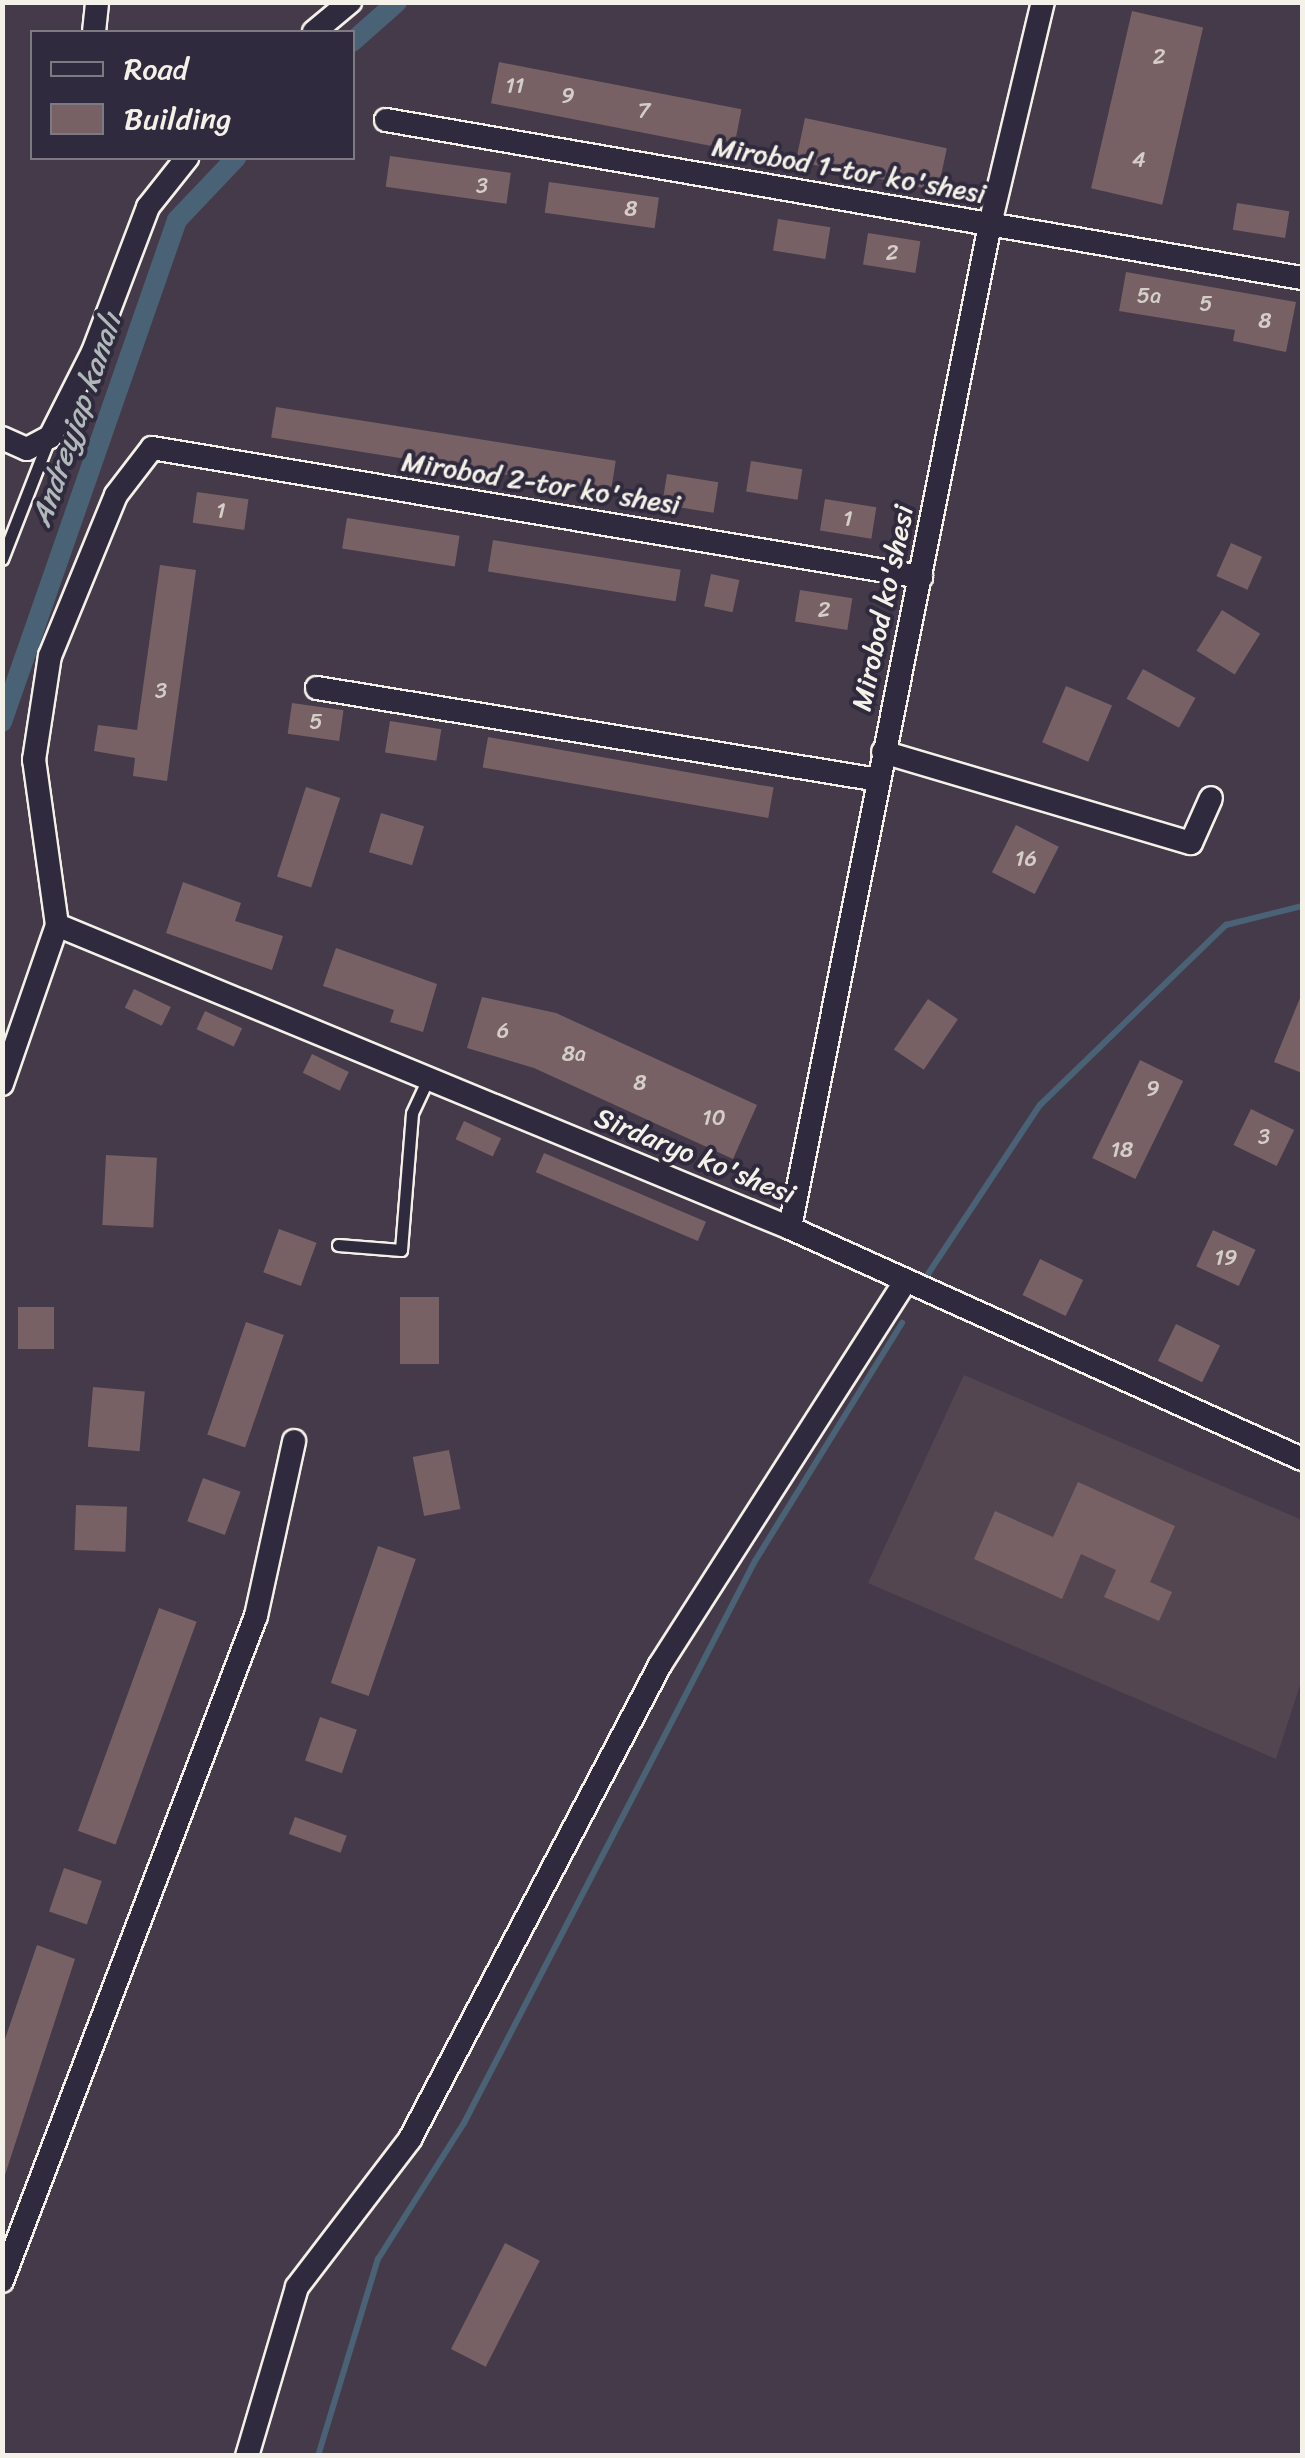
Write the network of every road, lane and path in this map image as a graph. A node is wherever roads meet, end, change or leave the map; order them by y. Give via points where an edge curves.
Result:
1 (97, 2) edge
2 (350, 2) edge
3 (1043, 2) edge
4 (94, 30) edge
5 (316, 30) edge
6 (386, 120) dead end
7 (185, 160) edge
8 (990, 224) junction
9 (1302, 278) edge
10 (50, 437) junction
11 (2, 438) edge
12 (2, 559) edge
13 (921, 577) junction
14 (318, 688) dead end
15 (883, 752) junction
16 (879, 780) junction
17 (1211, 798) dead end
18 (57, 924) junction
19 (428, 1078) junction
20 (2, 1084) edge
21 (790, 1228) junction
22 (338, 1245) dead end
23 (903, 1285) junction
24 (294, 1442) dead end
25 (1302, 1459) edge
26 (2, 2281) edge
27 (247, 2456) edge

1 - 4 street
2 - 5 street
3 - 8 street, Mirobod ko'shesi
6 - 8 street, Mirobod 1-tor ko'shesi
7 - 10 street via 148,207 93,352
8 - 9 street, Mirobod 1-tor ko'shesi
8 - 13 street, Mirobod ko'shesi
10 - 11 street via 27,449
10 - 12 lane
13 - 15 street, Mirobod ko'shesi
13 - 18 street, Mirobod 2-tor ko'shesi via 152,448 116,495 50,656 34,760
14 - 16 street
15 - 16 street, Mirobod ko'shesi
15 - 17 street via 1191,842
16 - 21 street, Mirobod ko'shesi
18 - 19 street, Sirdaryo ko'shesi
18 - 20 street
19 - 21 street, Sirdaryo ko'shesi
19 - 22 lane via 412,1113 401,1250
21 - 23 street, Sirdaryo ko'shesi
23 - 25 street, Sirdaryo ko'shesi
23 - 27 street via 660,1664 410,2139 296,2287
24 - 26 street via 256,1616

